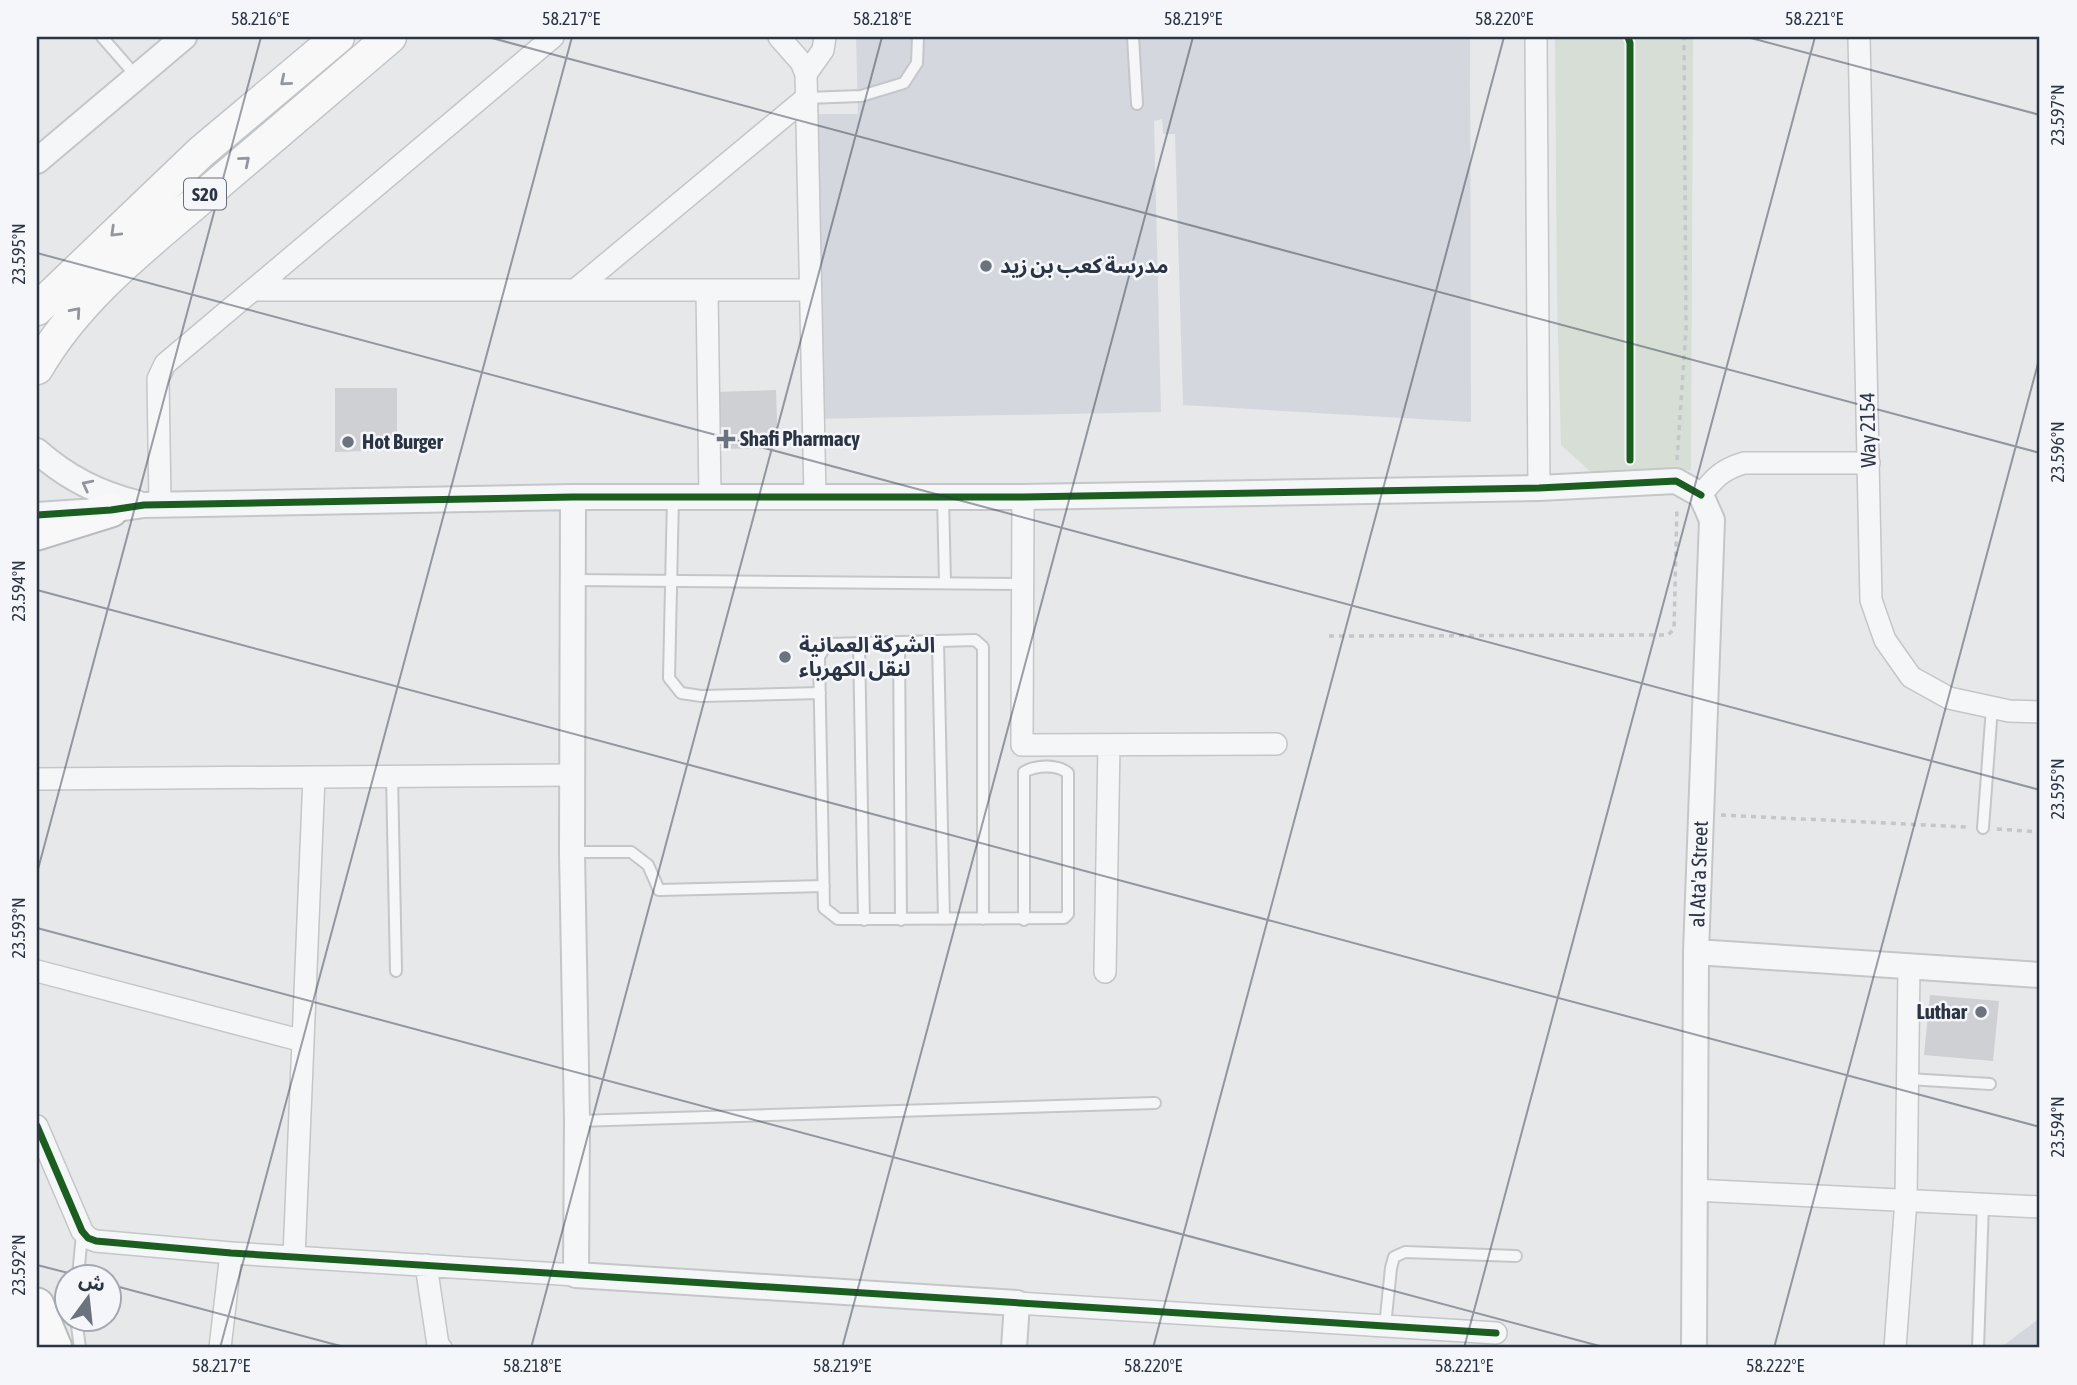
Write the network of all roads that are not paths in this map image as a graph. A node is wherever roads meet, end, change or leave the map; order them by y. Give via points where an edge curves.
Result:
1 (102, 37) edge
2 (184, 37) edge
3 (338, 37) edge
4 (390, 37) edge
5 (553, 37) edge
6 (779, 37) edge
7 (825, 37) edge
8 (918, 37) edge
9 (1133, 37) edge
10 (1536, 37) edge
11 (1859, 37) edge
12 (806, 74) junction
13 (137, 77) junction
14 (806, 98) junction
15 (1137, 104) dead end
16 (37, 161) edge
17 (253, 290) junction
18 (575, 290) junction
19 (707, 290) junction
20 (810, 290) junction
21 (37, 309) edge
22 (37, 368) edge
23 (37, 451) edge
24 (1869, 463) junction
25 (1539, 488) junction
26 (1700, 495) junction
27 (573, 497) junction
28 (673, 497) junction
29 (710, 497) junction
30 (815, 497) junction
31 (943, 497) junction
32 (1023, 497) junction
33 (152, 504) junction
34 (111, 510) junction
35 (37, 515) edge
36 (37, 533) edge
37 (573, 580) junction
38 (672, 581) junction
39 (945, 583) junction
40 (1023, 584) junction
41 (938, 641) junction
42 (899, 642) junction
43 (859, 644) junction
44 (820, 693) junction
45 (1992, 707) junction
46 (2040, 712) edge
47 (1276, 744) dead end
48 (1109, 745) junction
49 (573, 775) junction
50 (392, 776) junction
51 (314, 777) junction
52 (37, 779) edge
53 (1983, 828) road end
54 (572, 852) junction
55 (824, 886) junction
56 (864, 919) junction
57 (944, 919) junction
58 (983, 919) junction
59 (901, 920) junction
60 (1024, 920) junction
61 (1696, 952) junction
62 (1909, 967) junction
63 (37, 971) edge
64 (396, 971) dead end
65 (1105, 972) dead end
66 (2040, 975) edge
67 (303, 1041) junction
68 (1908, 1079) junction
69 (1990, 1084) dead end
70 (1155, 1103) dead end
71 (577, 1121) junction
72 (37, 1126) edge
73 (1694, 1190) junction
74 (1906, 1200) junction
75 (1983, 1204) junction
76 (2040, 1207) edge
77 (82, 1231) junction
78 (231, 1253) junction
79 (1516, 1256) dead end
80 (294, 1257) junction
81 (79, 1262) edge
82 (426, 1265) junction
83 (576, 1275) junction
84 (1017, 1303) junction
85 (37, 1305) edge
86 (1385, 1326) junction
87 (1496, 1333) dead end
88 (55, 1348) edge
89 (220, 1348) edge
90 (440, 1348) edge
91 (1014, 1348) edge
92 (1694, 1348) edge
93 (1895, 1348) edge
94 (1978, 1348) edge

1 - 13 lane
2 - 13 street
3 -> 21 main road, S20 via 201,152
22 -> 4 main road, S20 via 66,322 105,283
5 - 17 street
6 - 12 street
7 - 12 street
8 - 14 lane via 918,63 904,83 861,96
9 - 15 lane
10 - 25 street
11 - 24 street, Way 2154
12 - 14 street
13 - 16 street
14 - 18 street
14 - 20 street
17 - 18 street
17 - 33 street via 159,373
18 - 19 street
19 - 20 street
19 - 29 street
20 - 30 street
33 -> 23 street via 98,491
24 - 26 street via 1744,463 1714,477
24 - 45 street, Way 2154 via 1871,600 1885,640 1911,677 1949,698
25 - 26 street via 1676,481
25 - 32 street
26 - 61 street, al Ata'a Street via 1712,520
27 - 28 street
27 - 33 street
27 - 37 street
28 - 29 street
28 - 38 lane
29 - 30 street
30 - 31 street
31 - 32 street
31 - 39 lane
32 - 40 street
33 - 34 street
34 - 35 street
34 - 36 highway
37 - 38 lane
37 - 49 street
38 - 39 lane
38 - 44 lane via 669,678 681,692
39 - 40 lane
40 - 48 street via 1022,745
41 - 42 lane
41 - 57 lane
41 - 58 lane via 975,640 983,647
42 - 43 lane
42 - 59 lane
43 - 44 lane via 827,645 819,657
43 - 56 lane
44 - 55 lane
45 - 46 street, Way 2154
45 - 53 lane
47 - 48 street
48 - 65 street
49 - 50 street
49 - 54 street
50 - 51 street
50 - 64 lane
51 - 52 street
51 - 67 street
54 - 55 lane via 631,852 648,865 659,890
54 - 71 street
55 - 56 lane via 824,908 838,919
56 - 59 lane
57 - 58 lane
57 - 59 lane
58 - 60 lane
60 - 60 lane via 1024,772 1033,767 1062,768 1068,773 1068,914
61 - 62 street, al Ata'a Street
61 - 73 street
62 - 66 street, al Ata'a Street
62 - 68 street
63 - 67 street
67 - 80 street
68 - 69 lane
68 - 74 street
70 - 71 lane
71 - 83 street
72 - 77 street
73 - 74 street
73 - 92 street
74 - 75 street
74 - 93 street
75 - 76 street
75 - 94 lane
77 - 78 street via 96,1241
77 - 81 lane
78 - 80 street
78 - 89 street
79 - 86 lane via 1405,1252 1394,1257
80 - 82 street
82 - 83 street
82 - 90 street
83 - 84 street
84 - 86 street
84 - 91 street
85 - 88 highway
86 - 87 street

